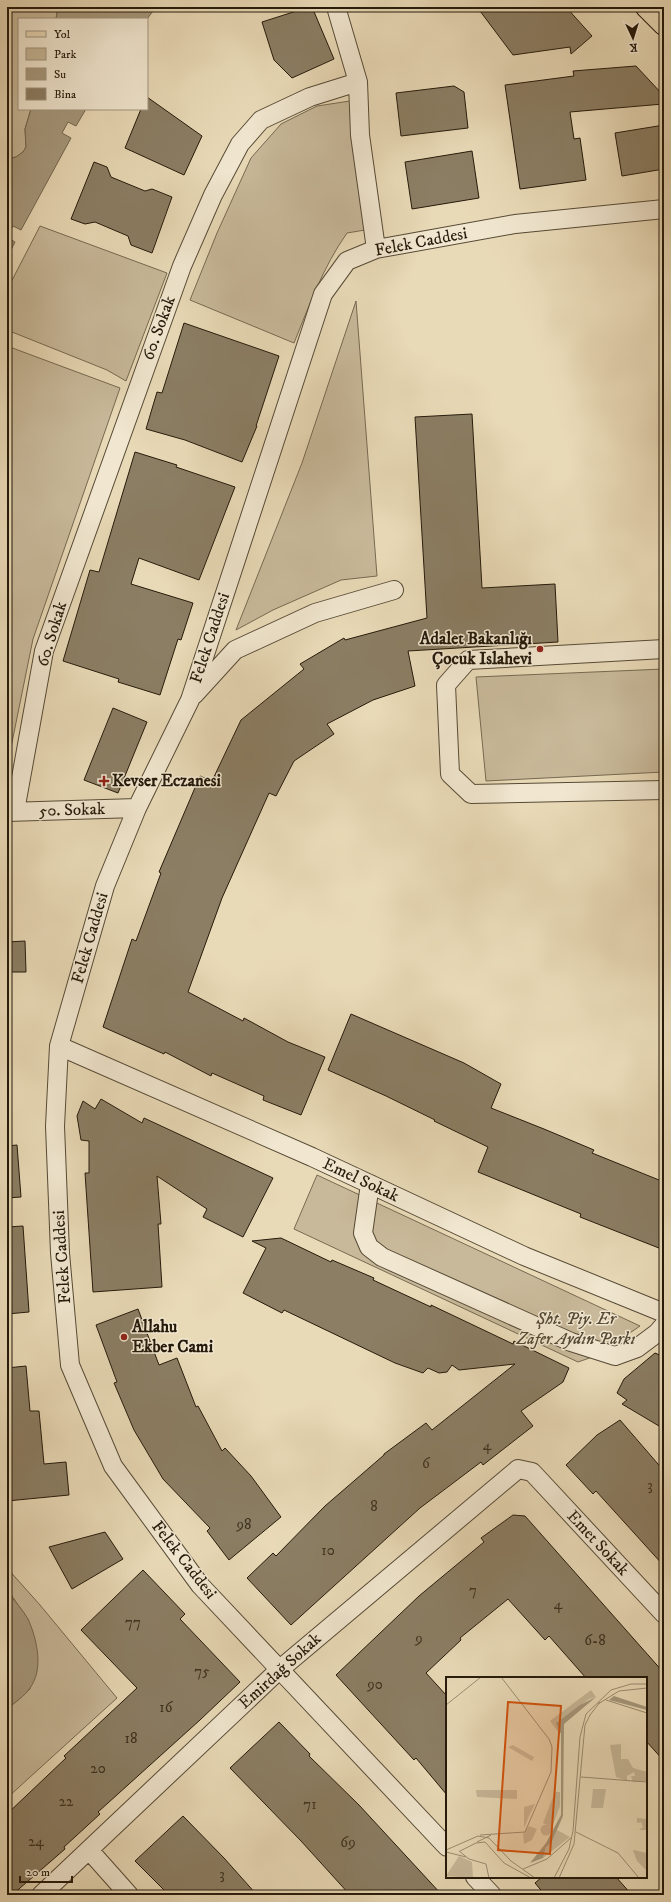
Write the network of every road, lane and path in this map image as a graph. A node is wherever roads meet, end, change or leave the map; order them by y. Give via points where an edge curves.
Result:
1 (336, 7) edge
2 (647, 7) edge
3 (664, 24) edge
4 (358, 82) junction
5 (664, 209) edge
6 (376, 248) junction
7 (394, 590) dead end
8 (664, 649) edge
9 (190, 700) junction
10 (664, 790) edge
11 (137, 808) junction
12 (11, 812) edge
13 (59, 1046) junction
14 (370, 1184) junction
15 (664, 1313) edge
16 (664, 1325) edge
17 (532, 1472) joint
18 (664, 1614) edge
19 (279, 1670) junction
20 (446, 1846) edge
21 (89, 1850) junction
22 (476, 1878) edge
23 (41, 1895) edge
24 (129, 1895) edge
25 (492, 1895) edge

1 - 4 street
2 - 3 main road
4 - 6 street via 360,135
4 - 12 street, 60. Sokak via 310,97 261,120 240,144 213,195 182,266 44,651
5 - 6 street, Felek Caddesi via 515,224
6 - 9 street, Felek Caddesi via 347,261 323,294
7 - 9 street via 315,613 235,650
8 - 10 street via 468,660 446,685 450,774 471,794
9 - 11 street, Felek Caddesi
11 - 12 street, 50. Sokak
11 - 13 street, Felek Caddesi via 105,886
13 - 14 street, Emel Sokak
13 - 19 street, Felek Caddesi via 56,1134 60,1253 70,1365 113,1466 200,1585
14 - 15 street, Emel Sokak via 524,1256
14 - 16 street via 363,1233 369,1247 382,1257 571,1342 615,1356 637,1348
17 - 18 street, Emet Sokak
17 - 19 street, Emirdağ Sokak via 518,1469
19 - 20 street, Felek Caddesi
19 - 21 street, Emirdağ Sokak
21 - 23 street, Emirdağ Sokak
21 - 24 street
22 - 25 street

